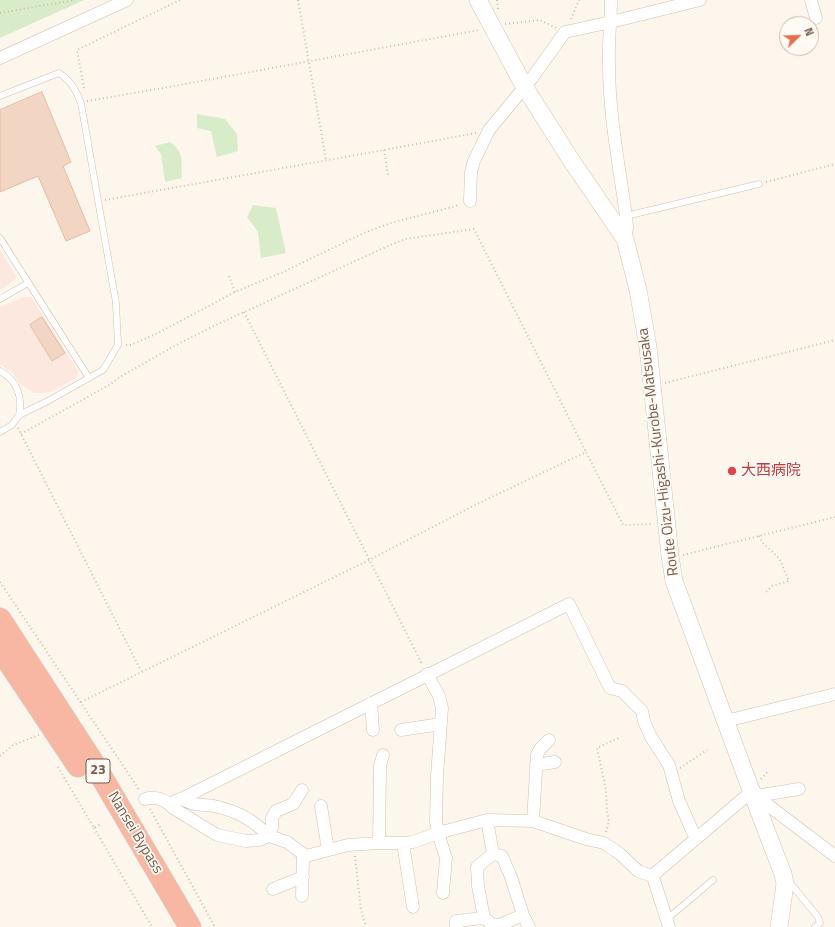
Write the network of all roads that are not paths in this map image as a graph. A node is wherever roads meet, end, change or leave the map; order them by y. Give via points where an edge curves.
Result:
1 (127, 0) edge
2 (478, 0) edge
3 (611, 0) edge
4 (700, 0) edge
5 (811, 0) edge
6 (815, 16) edge
7 (611, 22) junction
8 (0, 58) edge
9 (524, 86) junction
10 (0, 96) edge
11 (759, 184) road end
12 (470, 200) road end
13 (626, 216) junction
14 (0, 238) edge
15 (625, 240) junction
16 (28, 283) junction
17 (0, 299) edge
18 (0, 371) edge
19 (89, 378) junction
20 (19, 415) junction
21 (0, 432) edge
22 (0, 619) edge
23 (0, 649) edge
24 (427, 674) junction
25 (835, 694) edge
26 (371, 703) junction
27 (726, 721) junction
28 (441, 723) junction
29 (373, 730) dead end
30 (401, 730) dead end
31 (549, 740) dead end
32 (383, 755) dead end
33 (555, 762) dead end
34 (536, 765) junction
35 (799, 789) dead end
36 (302, 790) dead end
37 (752, 792) junction
38 (145, 799) road end
39 (181, 799) junction
40 (168, 802) junction
41 (321, 806) dead end
42 (487, 820) junction
43 (533, 821) junction
44 (438, 833) junction
45 (268, 836) junction
46 (696, 839) junction
47 (379, 843) junction
48 (403, 844) junction
49 (328, 850) junction
50 (493, 854) junction
51 (306, 856) junction
52 (835, 856) edge
53 (652, 876) junction
54 (303, 877) junction
55 (714, 880) dead end
56 (785, 884) junction
57 (273, 890) dead end
58 (443, 893) dead end
59 (302, 896) dead end
60 (413, 907) dead end
61 (523, 915) junction
62 (484, 918) junction
63 (668, 923) edge
64 (173, 927) edge
65 (190, 927) edge
66 (456, 927) edge
67 (529, 927) edge
68 (779, 927) edge
69 (815, 927) edge

1 - 8 street
2 - 9 main road, Route Oizu-Higashi-Kurobe-Matsusaka via 494,24
3 - 7 street
4 - 7 street
5 - 6 street
7 - 9 street via 565,32
7 - 13 street via 609,63 612,117
9 - 12 street via 489,130 474,161
9 - 15 main road, Route Oizu-Higashi-Kurobe-Matsusaka
10 - 19 lane via 59,73 75,88 81,103 116,302 118,345 103,370
11 - 13 lane
13 - 15 street
14 - 16 lane
15 - 27 main road, Route Oizu-Higashi-Kurobe-Matsusaka via 638,290 648,347 674,581
16 - 17 lane
16 - 19 lane
18 - 20 lane via 11,379 18,390 21,406
19 - 20 lane
20 - 21 lane via 12,425
22 - 65 highway, Nansei Bypass / 23 via 94,764
23 - 64 highway, Nansei Bypass / 23 via 81,771
24 - 26 street
24 - 28 street via 439,696 442,708
24 - 46 street via 569,604 610,688 622,691 642,711 651,737 669,765 679,801
25 - 27 street
26 - 29 street
26 - 39 street
27 - 37 main road, Route Oizu-Higashi-Kurobe-Matsusaka
28 - 30 street
28 - 44 street via 437,776
31 - 34 street via 540,749
32 - 47 street via 380,766
33 - 34 street
34 - 43 street
35 - 37 street via 762,795
36 - 45 street via 293,804 276,811
37 - 46 street
37 - 52 street
37 - 56 main road, Route Oizu-Higashi-Kurobe-Matsusaka
38 - 40 street via 153,797
39 - 40 street
39 - 45 street via 191,804 214,806 240,813 260,826
40 - 45 street via 173,808 217,835 246,840 259,840
41 - 49 street
42 - 43 street
42 - 44 street
42 - 50 street
43 - 53 street via 604,843 638,871
44 - 48 street
44 - 58 street via 446,858
45 - 51 street via 287,842
46 - 53 street
47 - 48 street
47 - 49 street via 354,844
48 - 60 street
49 - 51 street
50 - 61 street via 502,856
50 - 62 street via 477,867
51 - 54 street via 303,859
53 - 63 street
54 - 57 street
54 - 59 street
55 - 63 lane
56 - 68 main road, Route Oizu-Higashi-Kurobe-Matsusaka
56 - 69 lane via 791,884 818,917 820,923
61 - 62 street via 499,925 493,925
61 - 67 street
62 - 66 street via 456,921

